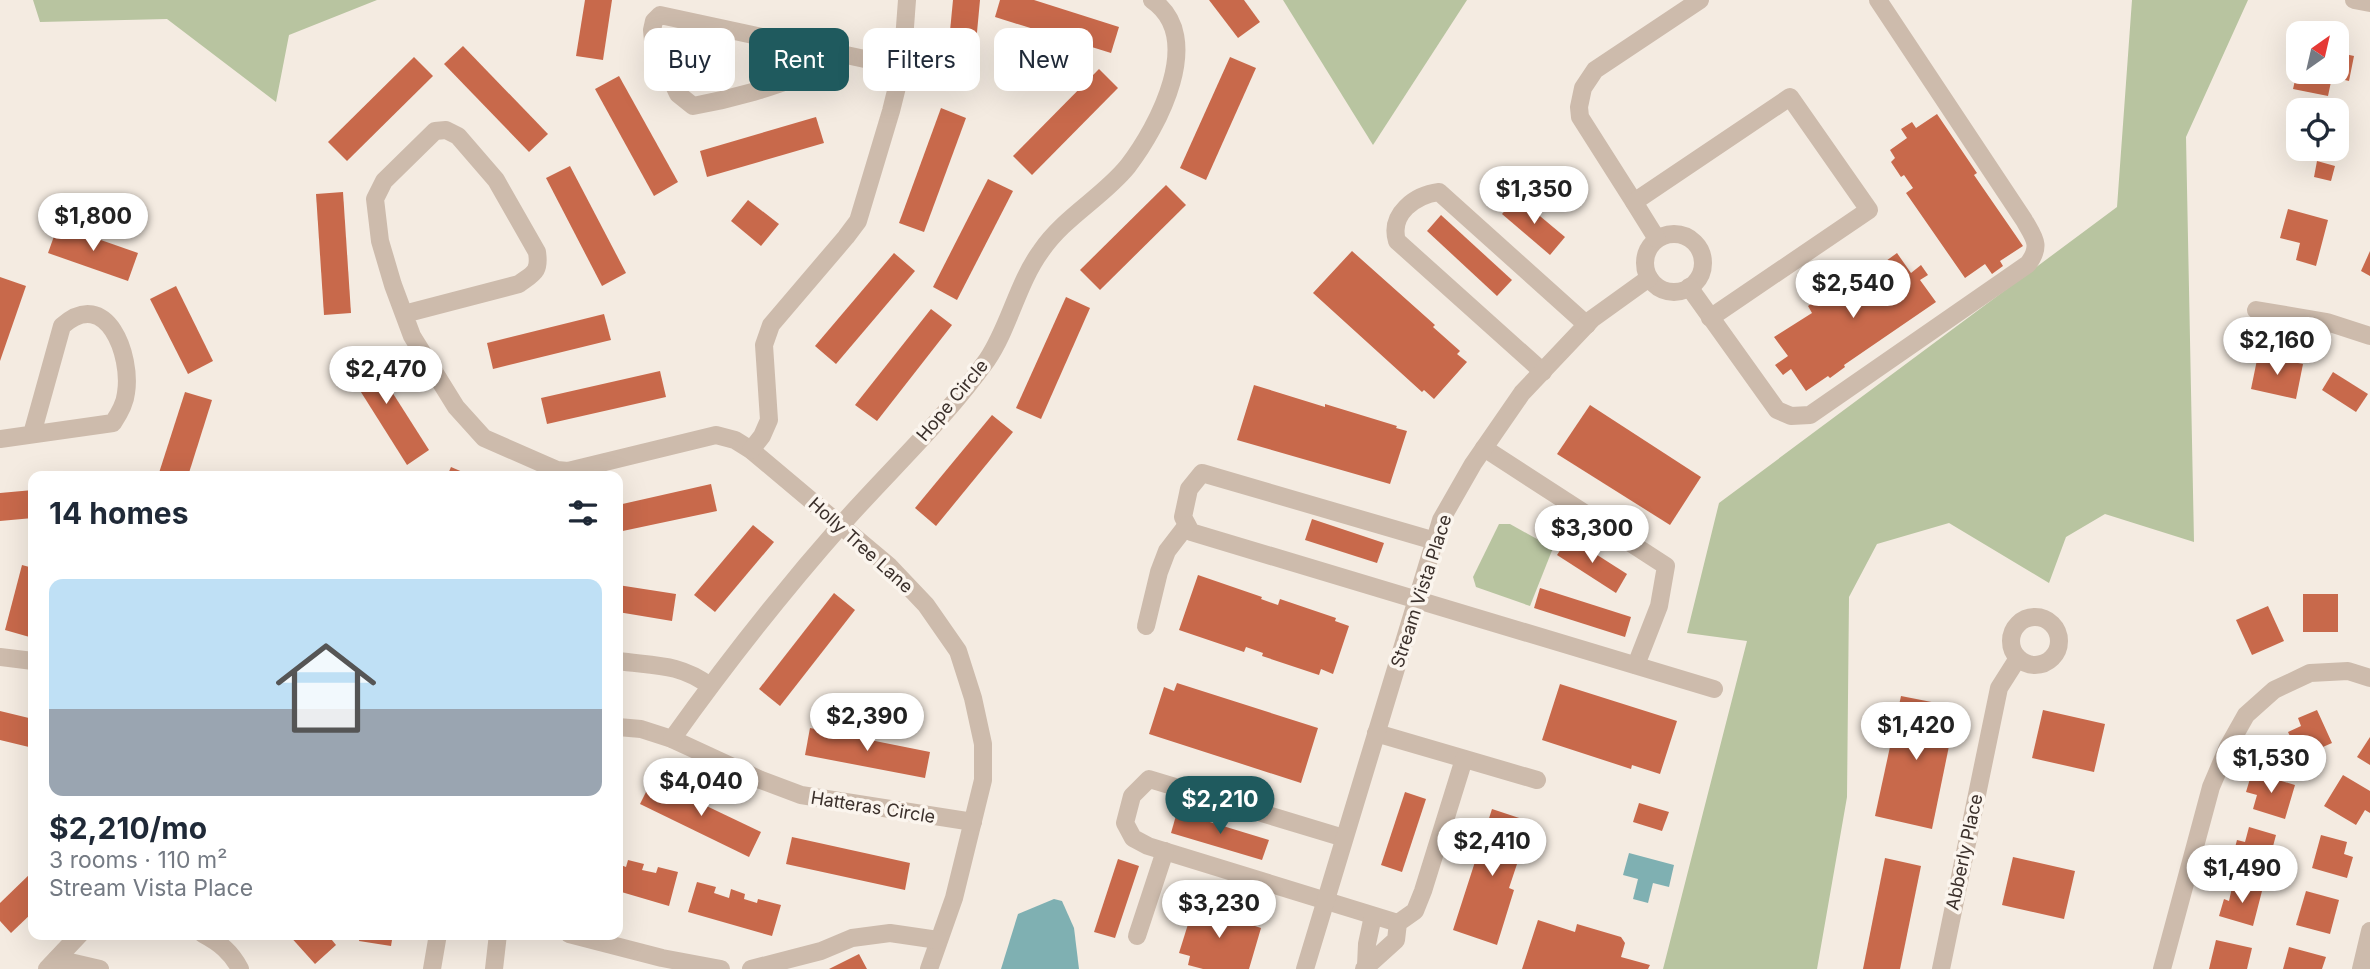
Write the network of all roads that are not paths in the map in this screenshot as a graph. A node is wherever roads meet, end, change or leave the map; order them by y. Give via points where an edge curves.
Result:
1 (907, 0) edge
2 (1152, 0) edge
3 (1700, 0) edge
4 (1878, 0) edge
5 (2354, 0) edge
6 (2370, 2) edge
7 (905, 28) edge
8 (832, 52) joint
9 (896, 91) edge
10 (1634, 202) junction
11 (1657, 239) junction
12 (1649, 278) junction
13 (1689, 287) junction
14 (2256, 310) dead end
15 (404, 313) junction
16 (1710, 318) junction
17 (1587, 325) junction
18 (2370, 336) edge
19 (1543, 372) junction
20 (33, 434) junction
21 (0, 439) edge
22 (1484, 448) junction
23 (751, 450) junction
24 (841, 524) junction
25 (1187, 525) junction
26 (1435, 541) junction
27 (1417, 599) junction
28 (1146, 626) dead end
29 (0, 657) edge
30 (2018, 658) dead end
31 (28, 661) edge
32 (623, 662) edge
33 (1636, 665) junction
34 (2370, 678) edge
35 (710, 686) junction
36 (1714, 689) dead end
37 (623, 727) edge
38 (1376, 733) junction
39 (672, 739) junction
40 (1464, 759) junction
41 (1538, 780) dead end
42 (973, 822) junction
43 (1344, 838) junction
44 (1164, 851) junction
45 (1325, 902) junction
46 (1373, 916) junction
47 (1398, 923) junction
48 (2370, 931) edge
49 (1138, 936) dead end
50 (74, 940) edge
51 (214, 940) edge
52 (437, 940) edge
53 (497, 940) edge
54 (592, 940) edge
55 (937, 940) junction
56 (237, 963) edge
57 (52, 964) edge
58 (1365, 967) edge
59 (100, 969) edge
60 (432, 969) edge
61 (494, 969) edge
62 (721, 969) edge
63 (751, 969) edge
64 (929, 969) edge
65 (1305, 969) edge
66 (1941, 969) edge
67 (2161, 969) edge
68 (2361, 969) edge

1 - 7 street
2 - 24 street, Hope Circle via 1171,22 1177,45 1167,98 1149,134 1127,167 1043,247 1027,271 989,357
3 - 10 street via 1595,70 1583,88 1580,117
4 - 16 street via 2024,220 2037,247 2035,254 2028,264 1810,415 1791,416 1777,410
5 - 6 street
8 - 8 street via 800,76 694,106 678,94 652,30 660,15
9 - 23 street via 858,221 771,325 764,345 769,420
10 - 11 street
10 - 16 street via 1790,97 1868,207
11 - 12 street via 1645,261
11 - 13 street via 1684,235 1698,247 1701,274
12 - 13 street via 1668,291
12 - 17 street, Stream Vista Place
13 - 16 street
14 - 18 street via 2326,321
15 - 15 street, Holly Tree Lane via 519,284 539,265 537,252 496,180 458,136 446,130 435,131 384,181 376,199 380,241
15 - 23 street, Holly Tree Lane via 412,336 456,407 484,438 519,455 568,471 716,435
17 - 19 street, Stream Vista Place
17 - 19 street via 1439,192 1424,194 1402,212 1394,230 1397,241
19 - 22 street, Stream Vista Place via 1522,393
20 - 20 street via 62,327 80,314 96,315 109,324 119,341 127,371 120,414 113,423
20 - 21 street
22 - 26 street, Stream Vista Place via 1441,520
22 - 33 street via 1666,566 1659,606
23 - 24 street, Holly Tree Lane
24 - 35 street, Hope Circle
24 - 42 street, Holly Tree Lane via 890,565 958,651 983,744 983,780
25 - 26 street via 1183,517 1189,489 1202,473
25 - 27 street via 1191,532
25 - 28 street via 1167,551
26 - 27 street, Stream Vista Place
27 - 33 street
27 - 38 street, Stream Vista Place
29 - 31 street
30 - 66 street, Abberly Place via 1999,688
32 - 35 street via 693,673
33 - 36 street
34 - 67 street via 2348,671 2310,673 2274,690 2246,715 2211,787
35 - 39 street, Hope Circle
37 - 39 street, Hatteras Circle
38 - 40 street
38 - 43 street, Stream Vista Place
39 - 42 street, Hatteras Circle via 801,795
40 - 41 street
40 - 47 street via 1415,911
42 - 55 street, Holly Tree Lane via 954,898
43 - 44 street via 1149,779 1132,796 1125,823 1133,838
43 - 45 street, Stream Vista Place
44 - 45 street
44 - 49 street
45 - 46 street
45 - 65 street, Stream Vista Place
46 - 47 street
46 - 58 street
47 - 58 street via 1396,940
48 - 68 street
50 - 57 street
51 - 56 street
52 - 60 street
53 - 61 street
54 - 62 street
55 - 63 street via 890,933 852,938
55 - 64 street, Holly Tree Lane
57 - 59 street

